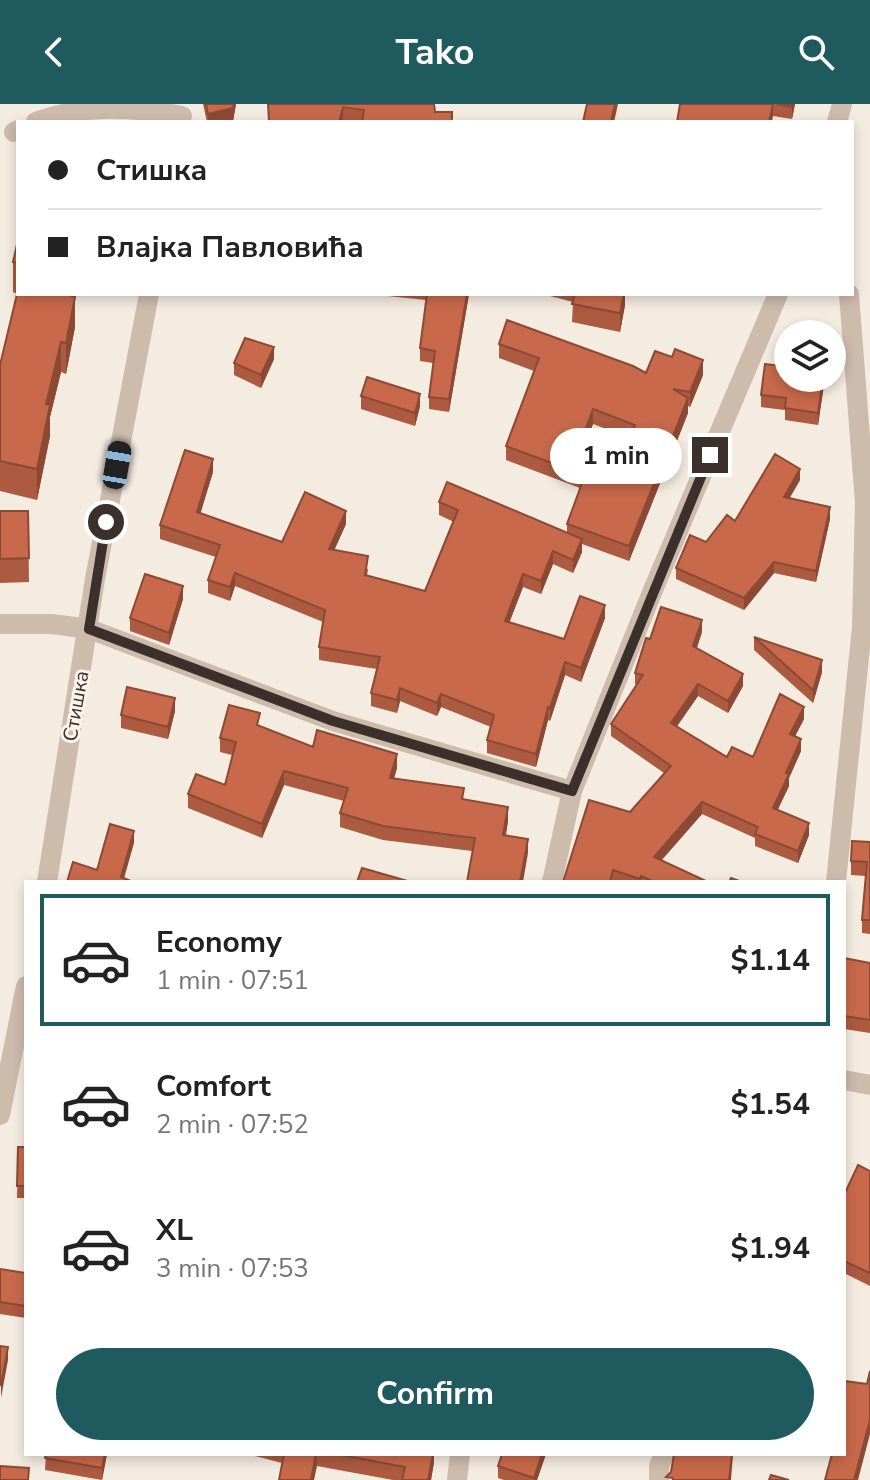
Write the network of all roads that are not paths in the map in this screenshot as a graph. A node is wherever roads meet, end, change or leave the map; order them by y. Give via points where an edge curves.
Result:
1 (183, 114) edge
2 (40, 120) edge
3 (149, 296) edge
4 (777, 296) edge
5 (849, 296) edge
6 (0, 624) edge
7 (89, 629) junction
8 (572, 791) junction
9 (47, 880) edge
10 (552, 880) edge
11 (836, 880) edge
12 (24, 996) edge
13 (846, 1080) edge
14 (870, 1085) edge
15 (0, 1115) edge
16 (460, 1456) edge
17 (663, 1456) edge
18 (457, 1480) edge
19 (659, 1480) edge

1 - 2 street via 106,105
3 - 7 street, Стишка
4 - 8 street
5 - 11 street via 865,503 862,627
6 - 7 street
7 - 8 street via 333,721
7 - 9 street, Стишка
8 - 10 street
12 - 15 street
13 - 14 street
16 - 18 street
17 - 19 street

